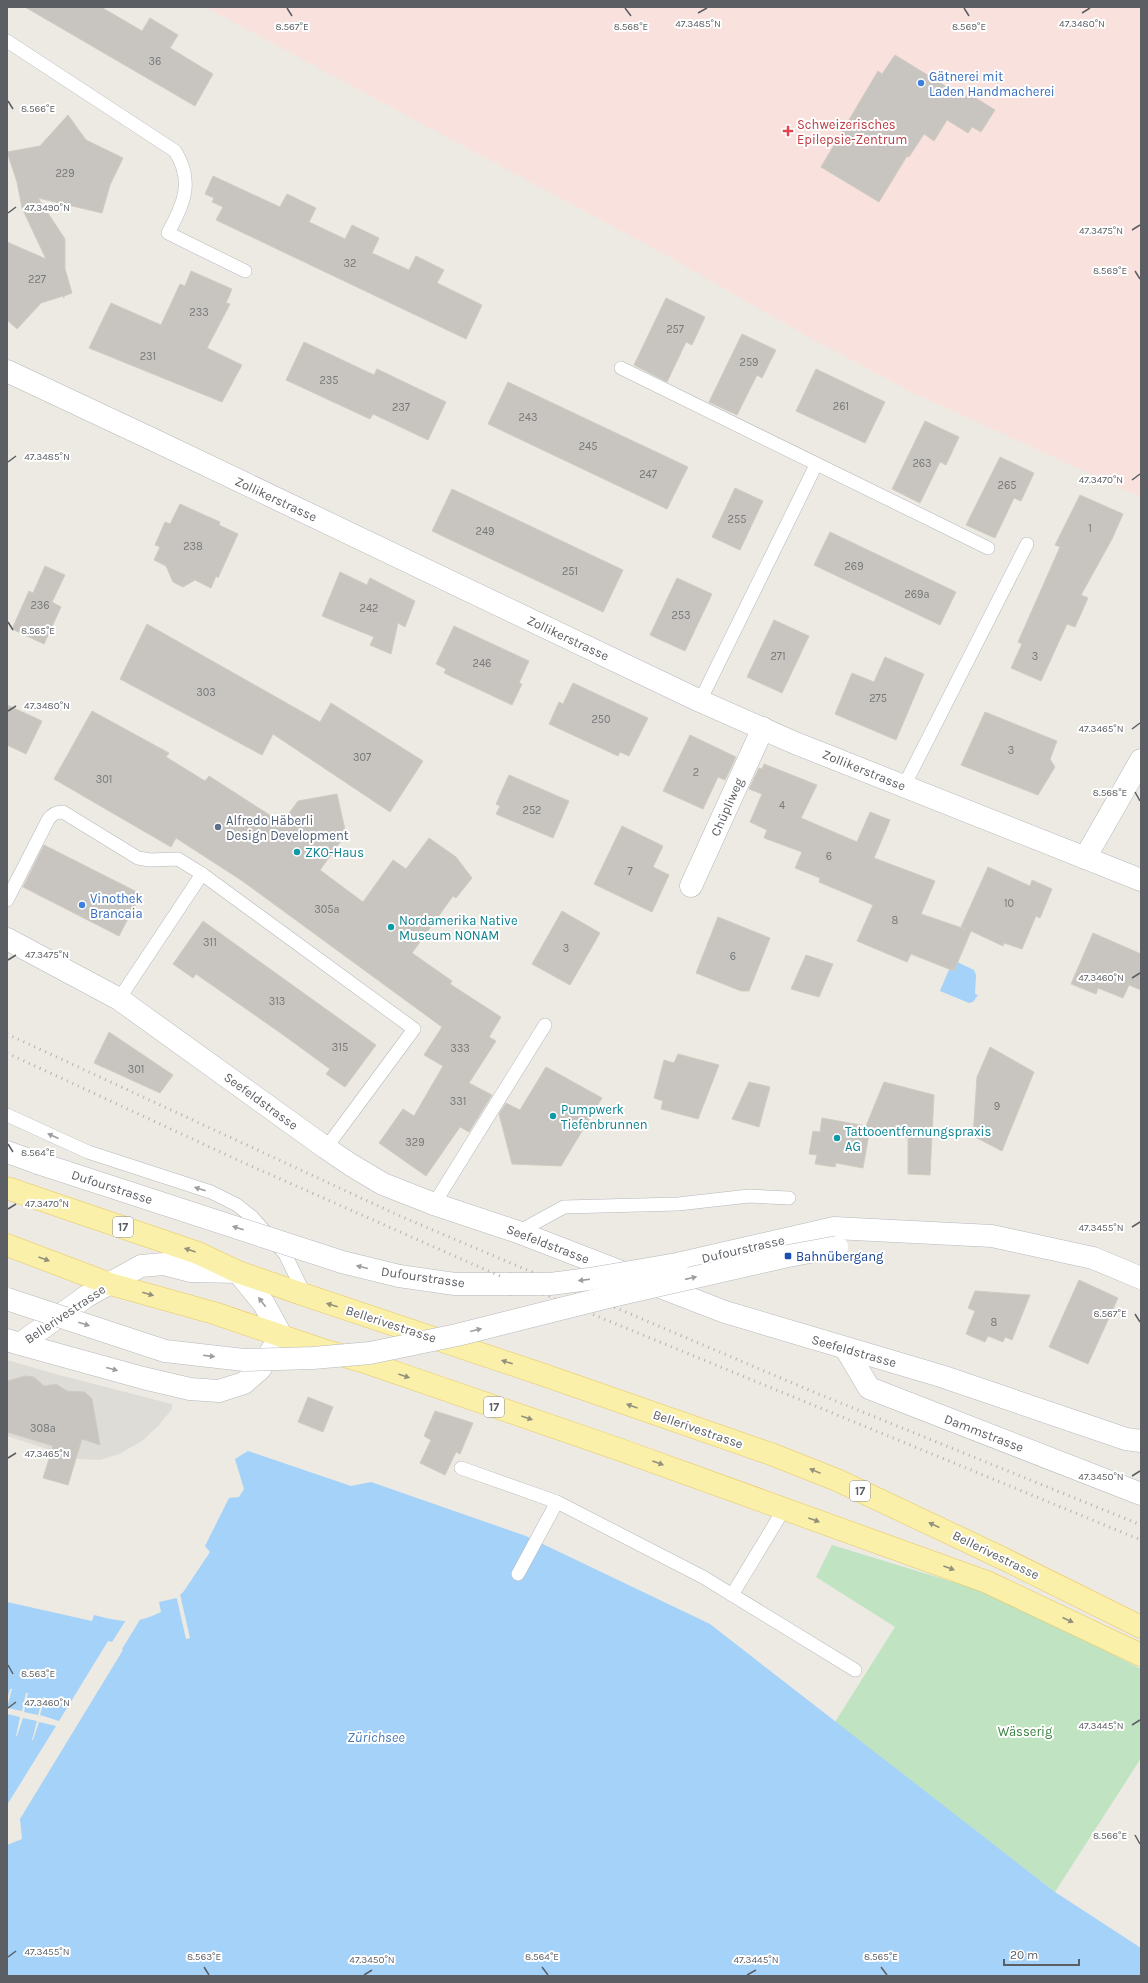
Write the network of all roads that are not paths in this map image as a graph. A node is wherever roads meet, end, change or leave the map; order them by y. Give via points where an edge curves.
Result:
1 (7, 41) edge
2 (246, 271) dead end
3 (621, 368) dead end
4 (7, 372) edge
5 (816, 465) junction
6 (1027, 544) dead end
7 (988, 548) dead end
8 (700, 701) junction
9 (762, 728) junction
10 (1141, 760) edge
11 (904, 786) junction
12 (1085, 858) junction
13 (202, 874) junction
14 (1141, 880) edge
15 (691, 886) dead end
16 (7, 900) edge
17 (7, 939) edge
18 (119, 999) junction
19 (545, 1025) dead end
20 (7, 1115) edge
21 (326, 1148) junction
22 (7, 1152) edge
23 (7, 1188) edge
24 (789, 1198) dead end
25 (434, 1204) junction
26 (518, 1232) junction
27 (836, 1238) junction
28 (7, 1245) edge
29 (238, 1272) junction
30 (1141, 1278) edge
31 (110, 1284) junction
32 (305, 1296) junction
33 (7, 1299) edge
34 (281, 1335) junction
35 (13, 1342) edge
36 (846, 1349) junction
37 (1141, 1441) edge
38 (461, 1468) dead end
39 (1141, 1494) edge
40 (557, 1502) junction
41 (784, 1509) junction
42 (518, 1574) dead end
43 (732, 1595) junction
44 (1141, 1628) edge
45 (1141, 1655) edge
46 (855, 1670) dead end

1 - 2 lane via 175,151 183,164 185,187 182,208 168,234
3 - 5 lane
4 - 8 street, Zollikerstrasse
5 - 7 lane
5 - 8 lane
6 - 11 lane
8 - 9 street, Zollikerstrasse
9 - 11 street, Zollikerstrasse
9 - 15 street, Chüpliweg
10 - 12 street
11 - 12 street, Zollikerstrasse
12 - 14 street, Zollikerstrasse
13 - 16 lane via 178,859 138,858 63,812 57,812 50,816
13 - 18 lane
13 - 21 lane via 414,1029
17 - 18 street, Seefeldstrasse
18 - 21 street, Seefeldstrasse
19 - 25 lane
32 -> 20 lane via 284,1254 252,1216 237,1205 211,1192 88,1152
21 - 25 street, Seefeldstrasse via 383,1184
27 -> 22 street, Dufourstrasse, bridge via 550,1284 454,1284 400,1276 342,1262
29 -> 23 main road, Bellerivestrasse / 17 via 198,1253
24 - 26 lane via 749,1196 678,1204 564,1207
25 - 26 street, Seefeldstrasse
26 - 36 street, Seefeldstrasse via 725,1312
27 - 30 street, Dufourstrasse via 900,1232 992,1236 1093,1258
33 -> 27 street, Dufourstrasse, bridge via 165,1351 244,1360 313,1358 370,1353 457,1335
28 -> 31 main road, Bellerivestrasse / 17
29 - 31 street, Bellerivestrasse via 191,1271 164,1264 141,1266
29 - 32 main road, Bellerivestrasse / 17
34 -> 29 street, Bellerivestrasse via 264,1304
31 -> 34 main road, Bellerivestrasse / 17
31 - 35 street, Bellerivestrasse
44 -> 32 main road, Bellerivestrasse / 17 via 993,1553 837,1480 544,1375
35 -> 34 street, Bellerivestrasse via 150,1380 190,1389 219,1391 244,1383 260,1369
34 -> 41 main road, Bellerivestrasse / 17 via 621,1450
36 - 37 street, Seefeldstrasse via 941,1376 1126,1439
36 - 39 street, Dammstrasse via 869,1388
38 - 40 lane
40 - 42 lane
40 - 43 lane via 703,1577
41 - 43 lane
41 -> 45 main road, Bellerivestrasse / 17 via 987,1582
43 - 46 lane

